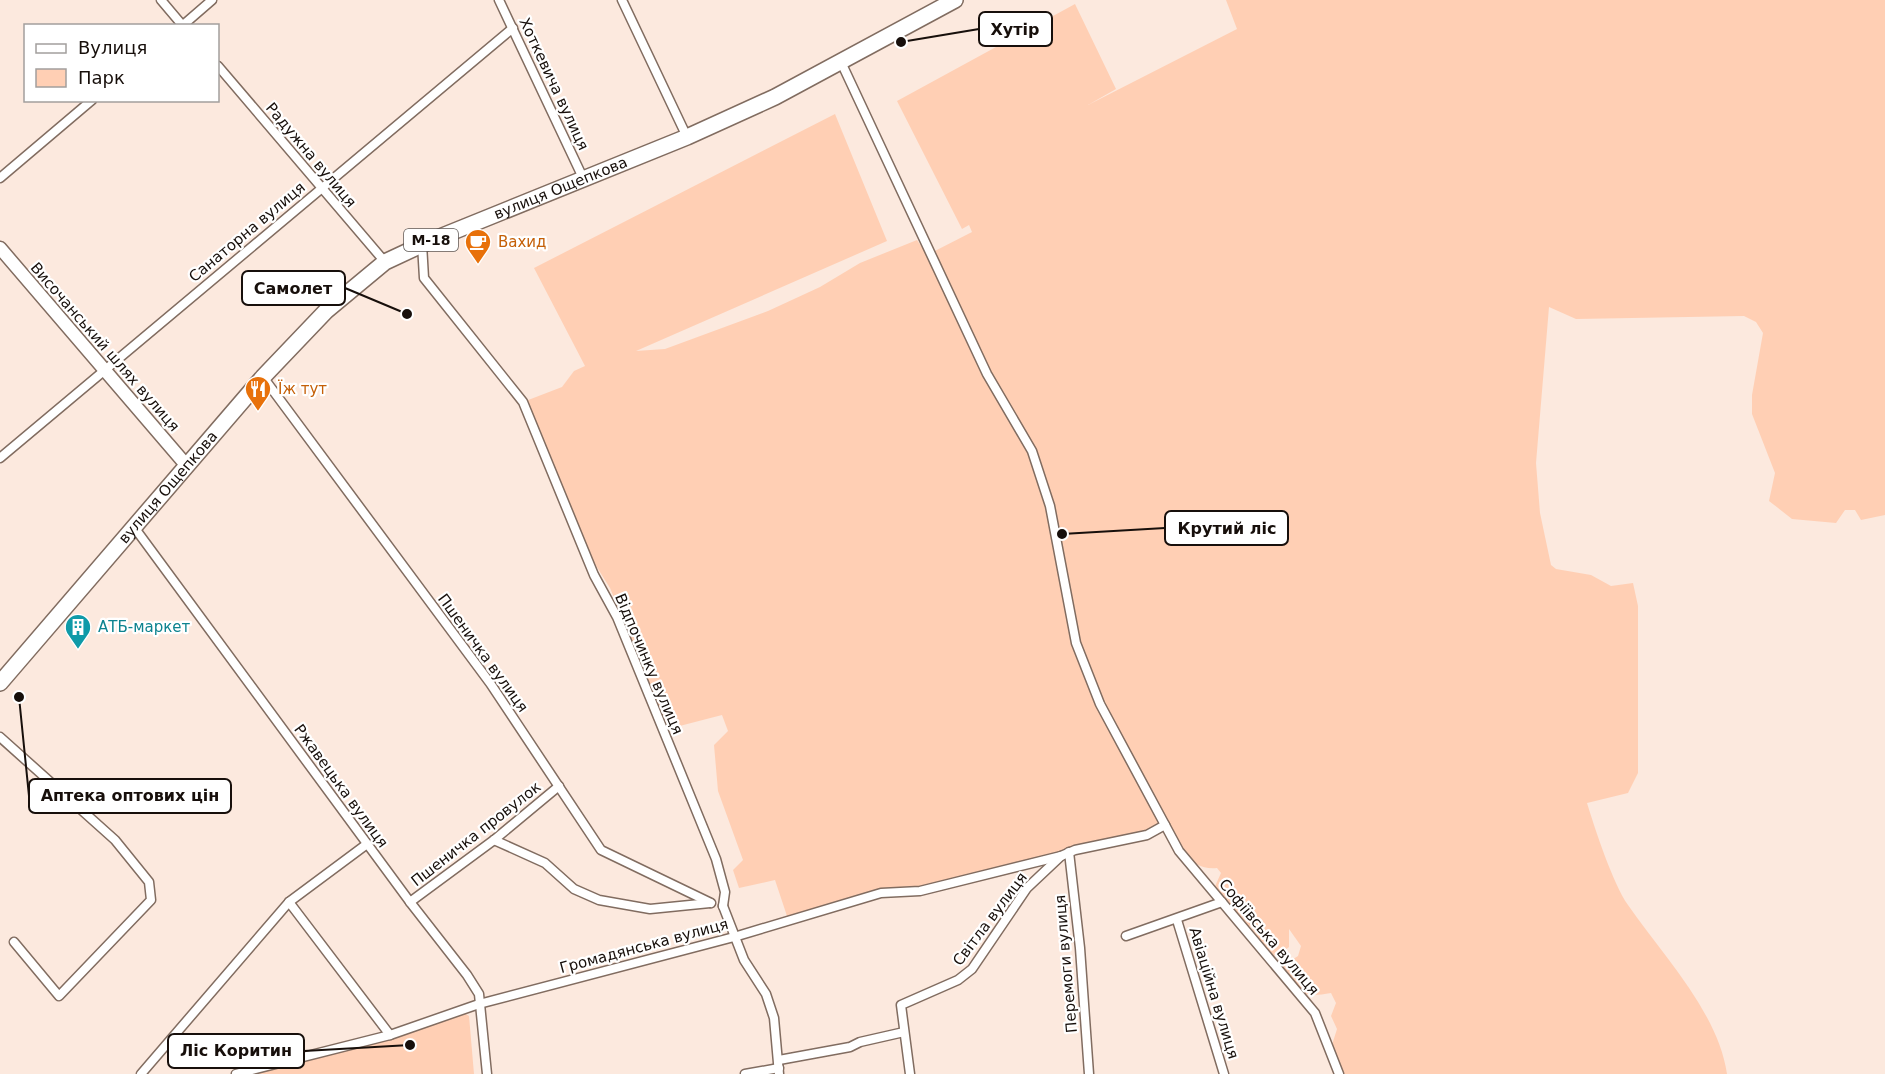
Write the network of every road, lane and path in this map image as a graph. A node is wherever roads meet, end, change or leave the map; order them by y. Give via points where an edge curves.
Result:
1 (161, 0) edge
2 (212, 0) edge
3 (499, 0) edge
4 (622, 0) edge
5 (947, 2) edge
6 (181, 24) edge
7 (183, 24) edge
8 (513, 28) junction
9 (841, 62) junction
10 (219, 67) edge
11 (90, 102) edge
12 (687, 137) junction
13 (0, 178) edge
14 (584, 180) junction
15 (321, 187) junction
16 (422, 244) junction
17 (0, 248) edge
18 (385, 262) junction
19 (105, 370) junction
20 (263, 378) junction
21 (0, 458) edge
22 (187, 466) junction
23 (134, 527) junction
24 (0, 683) edge
25 (0, 737) edge
26 (559, 786) junction
27 (1165, 825) junction
28 (494, 840) junction
29 (367, 844) junction
30 (1065, 854) junction
31 (290, 902) junction
32 (410, 902) junction
33 (711, 903) junction
34 (1222, 903) junction
35 (723, 906) junction
36 (1177, 920) junction
37 (1126, 936) dead end
38 (734, 937) junction
39 (14, 942) dead end
40 (479, 1004) junction
41 (904, 1032) junction
42 (390, 1035) junction
43 (779, 1068) edge
44 (141, 1074) edge
45 (236, 1074) edge
46 (487, 1074) edge
47 (745, 1074) edge
48 (910, 1074) edge
49 (1089, 1074) edge
50 (1224, 1074) edge
51 (1339, 1074) edge

1 - 6 street
2 - 7 street
3 - 8 street, Хоткевича вулиця
4 - 12 street
5 - 9 highway, вулиця Ощепкова / М-18
8 - 14 street, Хоткевича вулиця
8 - 15 street, Санаторна вулиця
9 - 12 highway, вулиця Ощепкова / М-18
9 - 27 street, Софіївська вулиця via 987,374 1032,451 1050,506 1085,672
10 - 15 street, Радужна вулиця
11 - 13 street
12 - 14 highway, вулиця Ощепкова / М-18
14 - 16 highway, вулиця Ощепкова / М-18
15 - 18 street, Радужна вулиця
15 - 19 street, Санаторна вулиця
16 - 18 highway, вулиця Ощепкова / М-18
16 - 35 street, Відпочинку вулиця via 424,278 523,402 716,859 725,892
17 - 19 street, Височанський шлях вулиця
18 - 20 highway, вулиця Ощепкова / М-18 via 326,312
19 - 21 street, Санаторна вулиця
19 - 22 street, Височанський шлях вулиця
20 - 22 highway, вулиця Ощепкова / М-18
20 - 26 street, Пшеничка вулиця via 490,683
22 - 23 highway, вулиця Ощепкова / М-18
23 - 24 highway, вулиця Ощепкова / М-18
23 - 29 street, Ржавецька вулиця
25 - 39 street via 114,840 149,882 151,900 59,996
26 - 28 street, Пшеничка провулок
26 - 33 street, Пшеничка вулиця via 601,850
27 - 30 street via 1148,835
27 - 34 street, Софіївська вулиця via 1179,851
28 - 32 street, Пшеничка провулок
28 - 33 street via 545,863 574,889 599,900 650,909
29 - 31 street
29 - 32 street, Ржавецька вулиця
30 - 38 street, Громадянська вулиця via 920,891 881,893
30 - 41 street, Світла вулиця via 1028,888 972,969 958,980 901,1005
30 - 49 street, Перемоги вулиця via 1080,948
31 - 42 street
31 - 44 street
32 - 40 street, Ржавецька вулиця via 467,975 479,994
33 - 35 street
34 - 36 street
34 - 51 street, Софіївська вулиця via 1315,1013
35 - 38 street
36 - 37 street
36 - 50 street, Авіаційна вулиця
38 - 40 street, Громадянська вулиця
38 - 43 street via 766,994 774,1018
40 - 42 street, Громадянська вулиця
40 - 46 street, Ржавецька вулиця
41 - 43 street
41 - 48 street
42 - 45 street, Громадянська вулиця
43 - 47 street

